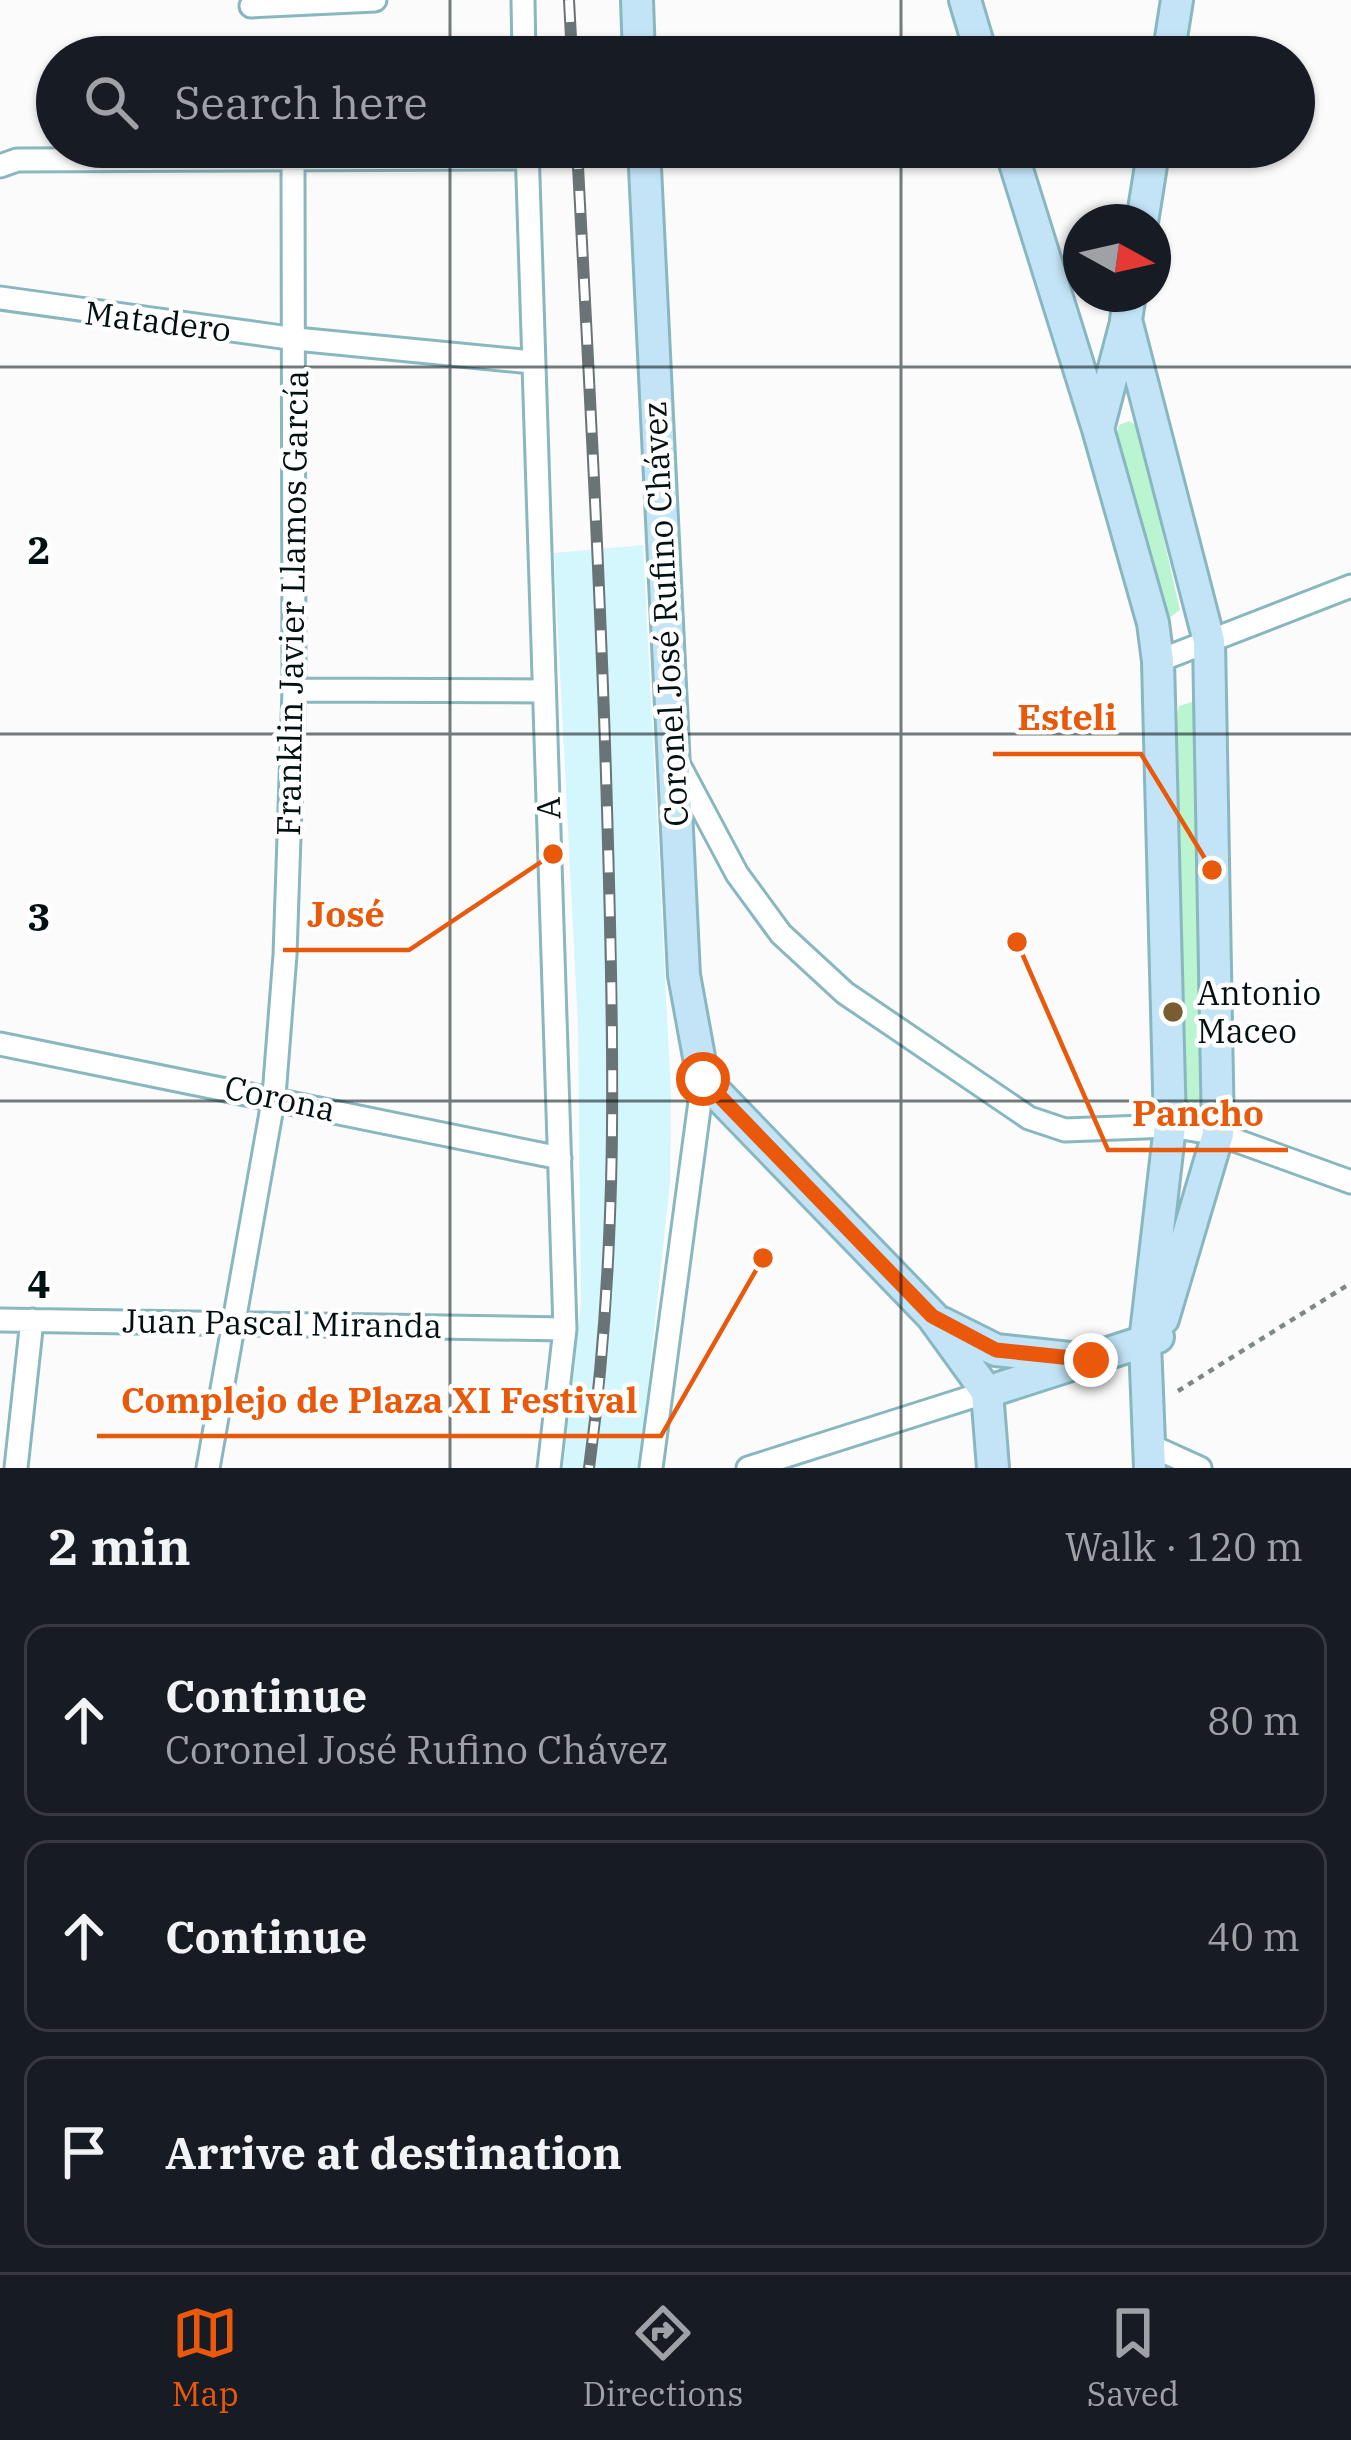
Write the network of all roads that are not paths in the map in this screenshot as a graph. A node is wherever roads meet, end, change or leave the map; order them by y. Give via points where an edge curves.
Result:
1 (375, 0) edge
2 (523, 0) edge
3 (637, 0) edge
4 (965, 0) edge
5 (1177, 0) edge
6 (251, 6) dead end
7 (524, 36) edge
8 (638, 36) edge
9 (976, 36) edge
10 (1171, 36) edge
11 (36, 160) edge
12 (0, 166) edge
13 (293, 168) edge
14 (527, 168) edge
15 (645, 168) edge
16 (1017, 168) edge
17 (1151, 168) edge
18 (1145, 204) edge
19 (0, 298) edge
20 (1127, 312) edge
21 (1129, 312) edge
22 (296, 339) junction
23 (532, 362) junction
24 (1098, 429) junction
25 (1351, 586) edge
26 (1209, 641) junction
27 (1158, 662) junction
28 (294, 689) junction
29 (544, 691) junction
30 (672, 752) junction
31 (0, 1044) edge
32 (703, 1079) junction
33 (274, 1096) junction
34 (1170, 1126) junction
35 (1218, 1133) junction
36 (560, 1158) junction
37 (1351, 1182) edge
38 (932, 1316) junction
39 (0, 1320) edge
40 (32, 1320) junction
41 (230, 1320) junction
42 (565, 1329) junction
43 (1152, 1339) junction
44 (1091, 1360) junction
45 (987, 1392) junction
46 (1149, 1455) edge
47 (16, 1468) edge
48 (208, 1468) edge
49 (549, 1468) edge
50 (651, 1468) edge
51 (748, 1468) edge
52 (993, 1468) edge
53 (1200, 1468) edge

1 - 6 street
2 - 7 street
3 - 8 street
4 - 9 street
5 - 10 street
11 - 12 street
13 - 22 street, Franklin Javier Llamos García
14 - 23 street, A
15 - 30 street, Coronel José Rufino Chávez
16 - 24 street
17 - 18 street
19 - 22 street, Matadero
20 - 24 street
21 - 26 street
22 - 23 street, Matadero
22 - 28 street, Franklin Javier Llamos García
23 - 29 street, A
24 - 27 street
25 - 26 street
26 - 27 street
26 - 35 street
27 - 34 street
28 - 29 street
28 - 33 street, Franklin Javier Llamos García
29 - 36 street, A
30 - 32 street, Coronel José Rufino Chávez via 684,975
30 - 34 street via 737,874 781,934 844,992 1029,1118 1065,1130
31 - 33 street, Corona
32 - 38 street
32 - 50 street, Coronel José Rufino Chávez
33 - 36 street, Corona
33 - 41 street, Franklin Javier Llamos García
34 - 35 street
34 - 43 street
35 - 37 street
35 - 43 street
36 - 42 street, A
38 - 44 street via 996,1350
38 - 45 street
39 - 40 street, Juan Pascal Miranda
40 - 41 street, Juan Pascal Miranda
40 - 47 street
41 - 42 street, Juan Pascal Miranda
41 - 48 street, Franklin Javier Llamos García
42 - 49 street, A
43 - 44 street
43 - 46 street
44 - 45 street
45 - 51 street
45 - 52 street
46 - 53 street

